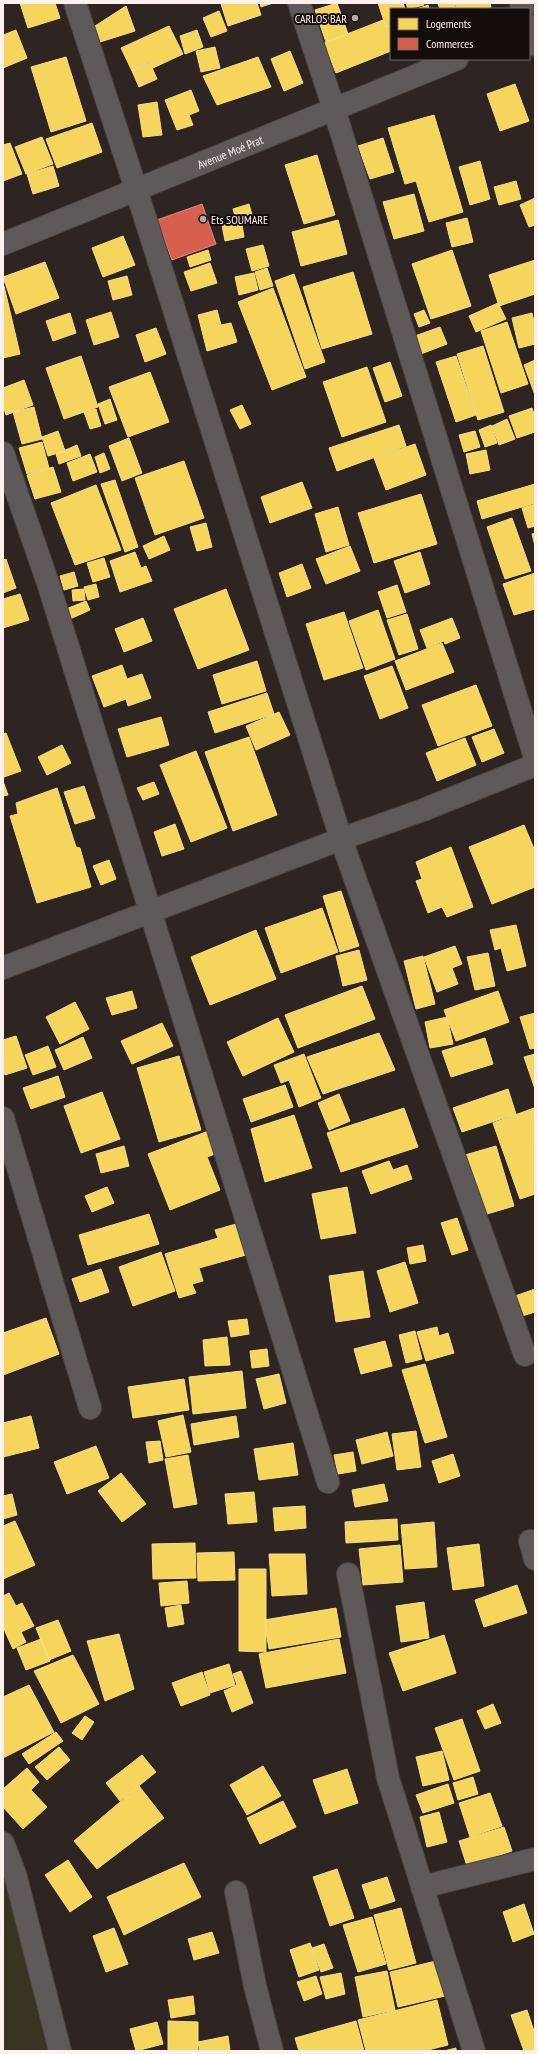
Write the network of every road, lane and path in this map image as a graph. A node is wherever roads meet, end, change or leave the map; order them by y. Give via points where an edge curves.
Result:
1 (75, 3) edge
2 (299, 3) edge
3 (455, 60) edge
4 (334, 109) junction
5 (136, 190) junction
6 (3, 244) edge
7 (3, 453) edge
8 (535, 758) edge
9 (535, 765) edge
10 (341, 839) junction
11 (151, 911) junction
12 (3, 968) edge
13 (3, 1118) edge
14 (525, 1355) dead end
15 (90, 1408) dead end
16 (328, 1482) dead end
17 (348, 1574) dead end
18 (3, 1843) edge
19 (535, 1859) edge
20 (422, 1887) junction
21 (236, 1892) dead end
22 (60, 2051) edge
23 (272, 2051) edge
24 (474, 2051) edge

1 - 5 street
2 - 4 street
3 - 4 street, Avenue Moé Prat
4 - 5 street, Avenue Moé Prat
4 - 8 street
5 - 6 street, Avenue Moé Prat
5 - 10 street
7 - 11 street via 49,586
9 - 10 street via 423,810
10 - 11 street
10 - 14 street
11 - 12 street
11 - 16 street
13 - 15 street
17 - 20 street via 388,1778
18 - 22 street via 16,1874
19 - 20 street
20 - 24 street
21 - 23 street via 255,1986

